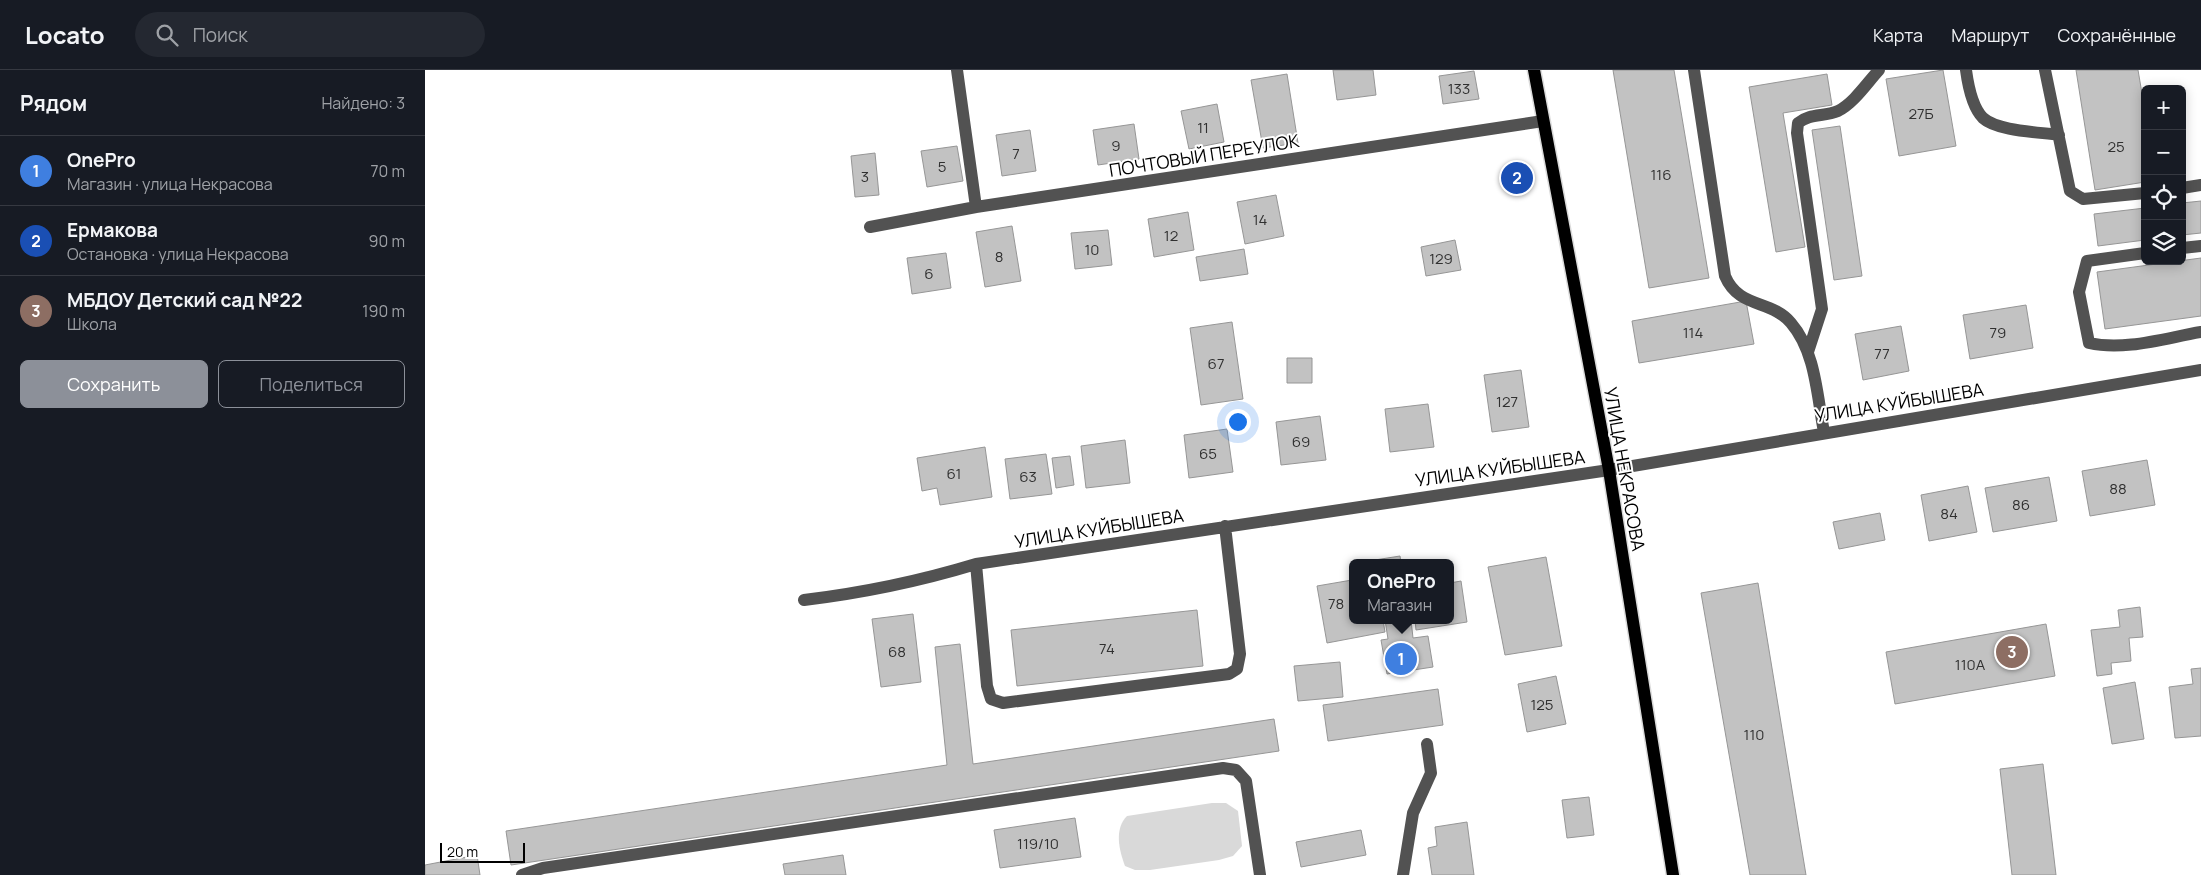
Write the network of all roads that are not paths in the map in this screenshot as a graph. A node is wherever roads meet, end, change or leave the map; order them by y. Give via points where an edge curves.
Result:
1 (957, 70) edge
2 (1534, 70) edge
3 (1694, 70) edge
4 (1879, 70) edge
5 (1966, 70) edge
6 (2045, 70) edge
7 (1543, 121) junction
8 (2059, 135) junction
9 (2201, 185) edge
10 (2186, 187) edge
11 (2141, 193) edge
12 (976, 207) junction
13 (870, 227) dead end
14 (2201, 246) edge
15 (2186, 248) edge
16 (2141, 254) edge
17 (2201, 332) edge
18 (1808, 352) junction
19 (2201, 370) edge
20 (1824, 432) junction
21 (1609, 470) junction
22 (1225, 526) junction
23 (976, 564) junction
24 (804, 600) dead end
25 (1427, 744) dead end
26 (522, 875) edge
27 (1260, 875) edge
28 (1403, 875) edge
29 (1673, 875) edge

1 - 12 lane
2 - 7 main road, УЛИЦА НЕКРАСОВА
3 - 18 lane via 1730,288 1791,322
4 - 18 lane via 1845,107 1805,117 1798,123 1822,309
5 - 8 lane via 1974,103 1982,117 1993,125
6 - 8 lane
7 - 12 lane, ПОЧТОВЫЙ ПЕРЕУЛОК
7 - 21 main road, УЛИЦА НЕКРАСОВА
8 - 11 lane via 2069,191 2083,199
9 - 10 lane
12 - 13 lane, ПОЧТОВЫЙ ПЕРЕУЛОК
14 - 15 lane
16 - 17 lane via 2087,261 2079,292 2089,343 2123,345
18 - 20 lane
19 - 20 lane, УЛИЦА КУЙБЫШЕВА
20 - 21 lane, УЛИЦА КУЙБЫШЕВА
21 - 22 lane, УЛИЦА КУЙБЫШЕВА
21 - 29 main road, УЛИЦА НЕКРАСОВА
22 - 23 lane, УЛИЦА КУЙБЫШЕВА
22 - 23 lane via 1240,654 1237,669 1229,674 1003,703 991,699 987,686
23 - 24 lane, УЛИЦА КУЙБЫШЕВА via 934,577 848,595
25 - 28 lane via 1431,773 1413,814
26 - 27 lane via 543,868 1223,768 1236,770 1246,781

